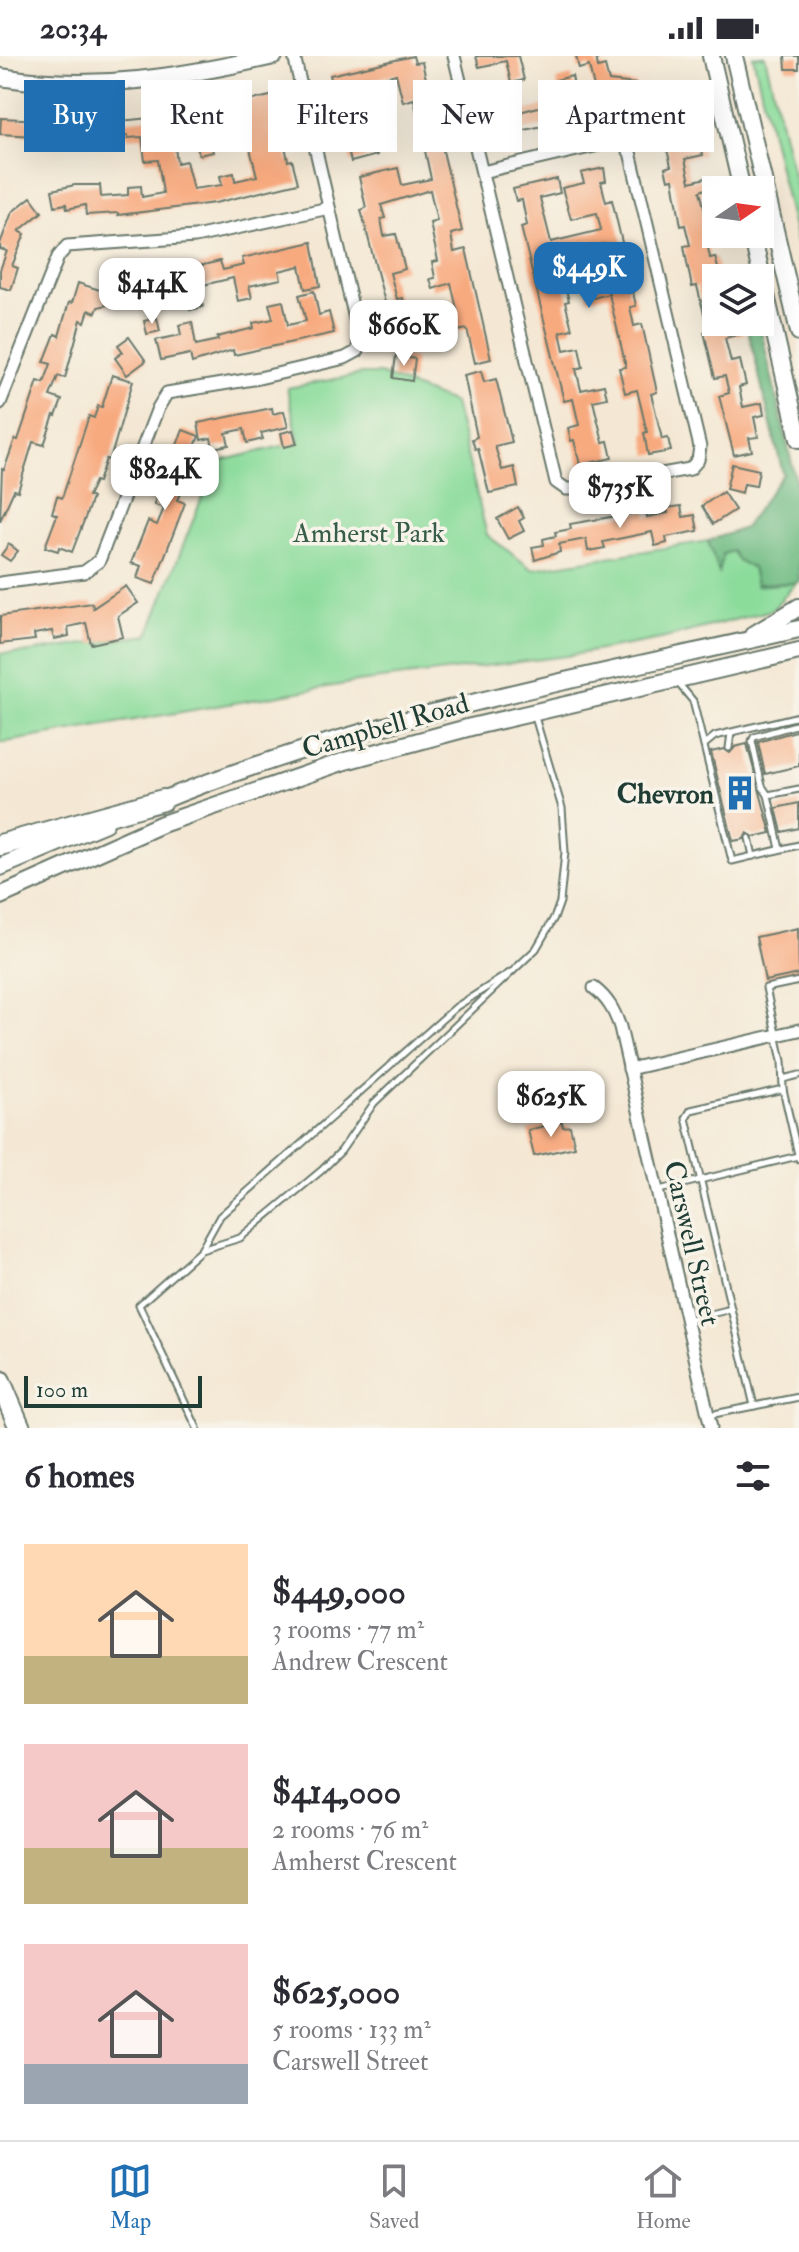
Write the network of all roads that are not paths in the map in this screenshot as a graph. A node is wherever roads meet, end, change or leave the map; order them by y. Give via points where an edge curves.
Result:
1 (274, 56) edge
2 (294, 56) edge
3 (454, 56) edge
4 (711, 56) edge
5 (734, 56) edge
6 (0, 77) edge
7 (482, 172) junction
8 (739, 176) edge
9 (329, 208) junction
10 (755, 248) edge
11 (799, 332) edge
12 (0, 403) edge
13 (799, 439) edge
14 (0, 583) edge
15 (799, 607) edge
16 (799, 629) edge
17 (741, 642) junction
18 (799, 651) edge
19 (771, 657) junction
20 (799, 659) edge
21 (674, 679) junction
22 (529, 691) junction
23 (534, 712) junction
24 (799, 716) edge
25 (799, 724) edge
26 (731, 733) junction
27 (704, 745) junction
28 (729, 748) dead end
29 (799, 789) edge
30 (768, 795) junction
31 (163, 800) junction
32 (749, 838) dead end
33 (0, 845) edge
34 (799, 845) edge
35 (780, 849) junction
36 (753, 856) junction
37 (0, 867) edge
38 (0, 896) edge
39 (522, 965) junction
40 (799, 981) edge
41 (594, 988) dead end
42 (799, 1030) edge
43 (777, 1035) junction
44 (629, 1069) junction
45 (799, 1075) edge
46 (783, 1079) junction
47 (783, 1089) junction
48 (799, 1109) edge
49 (788, 1112) junction
50 (799, 1157) edge
51 (700, 1180) junction
52 (657, 1190) junction
53 (201, 1250) junction
54 (731, 1309) junction
55 (686, 1321) junction
56 (0, 1381) edge
57 (799, 1397) edge
58 (754, 1406) junction
59 (709, 1422) edge
60 (20, 1428) edge
61 (197, 1428) edge

1 - 6 main road via 126,82
2 - 9 street
3 - 7 street
4 - 8 main road
5 - 11 main road
7 - 7 street via 556,482 576,489 690,469 700,447 630,152 622,144 606,143
9 - 12 street via 195,237 67,246
9 - 14 street via 358,351 259,378 167,393 99,561 84,572
10 - 13 main road
15 - 17 main road
16 - 17 main road, Campbell Road
17 - 22 main road, Campbell Road
18 - 19 main road, Campbell Road
19 - 20 main road
19 - 21 main road, Campbell Road
21 - 23 main road, Campbell Road
21 - 27 lane via 693,701
22 - 23 street
22 - 31 main road, Campbell Road via 366,730
23 - 38 main road, Campbell Road via 394,747 226,800
23 - 39 lane via 562,808 565,852 555,916
24 - 26 lane
25 - 30 lane via 752,741
26 - 27 lane
26 - 28 lane
27 - 36 lane via 732,861
29 - 30 lane
30 - 35 lane
31 - 33 highway
31 - 37 main road, Campbell Road
32 - 36 lane
34 - 35 lane
35 - 36 lane
39 - 53 lane via 456,1007 220,1216
39 - 53 lane via 374,1103 322,1170 240,1238
40 - 43 lane via 766,988
41 - 44 street, Carswell Street via 614,1010
42 - 43 street
43 - 44 street
43 - 46 lane
44 - 52 street, Carswell Street
45 - 46 lane
46 - 47 lane
47 - 49 lane
47 - 51 lane via 691,1110 686,1118
48 - 49 lane
49 - 50 lane
50 - 51 lane
51 - 52 lane
51 - 54 lane
52 - 55 street, Carswell Street
53 - 61 lane via 139,1305
54 - 55 lane
54 - 58 lane
55 - 59 street, Carswell Street
56 - 60 highway
57 - 58 lane
58 - 59 lane

